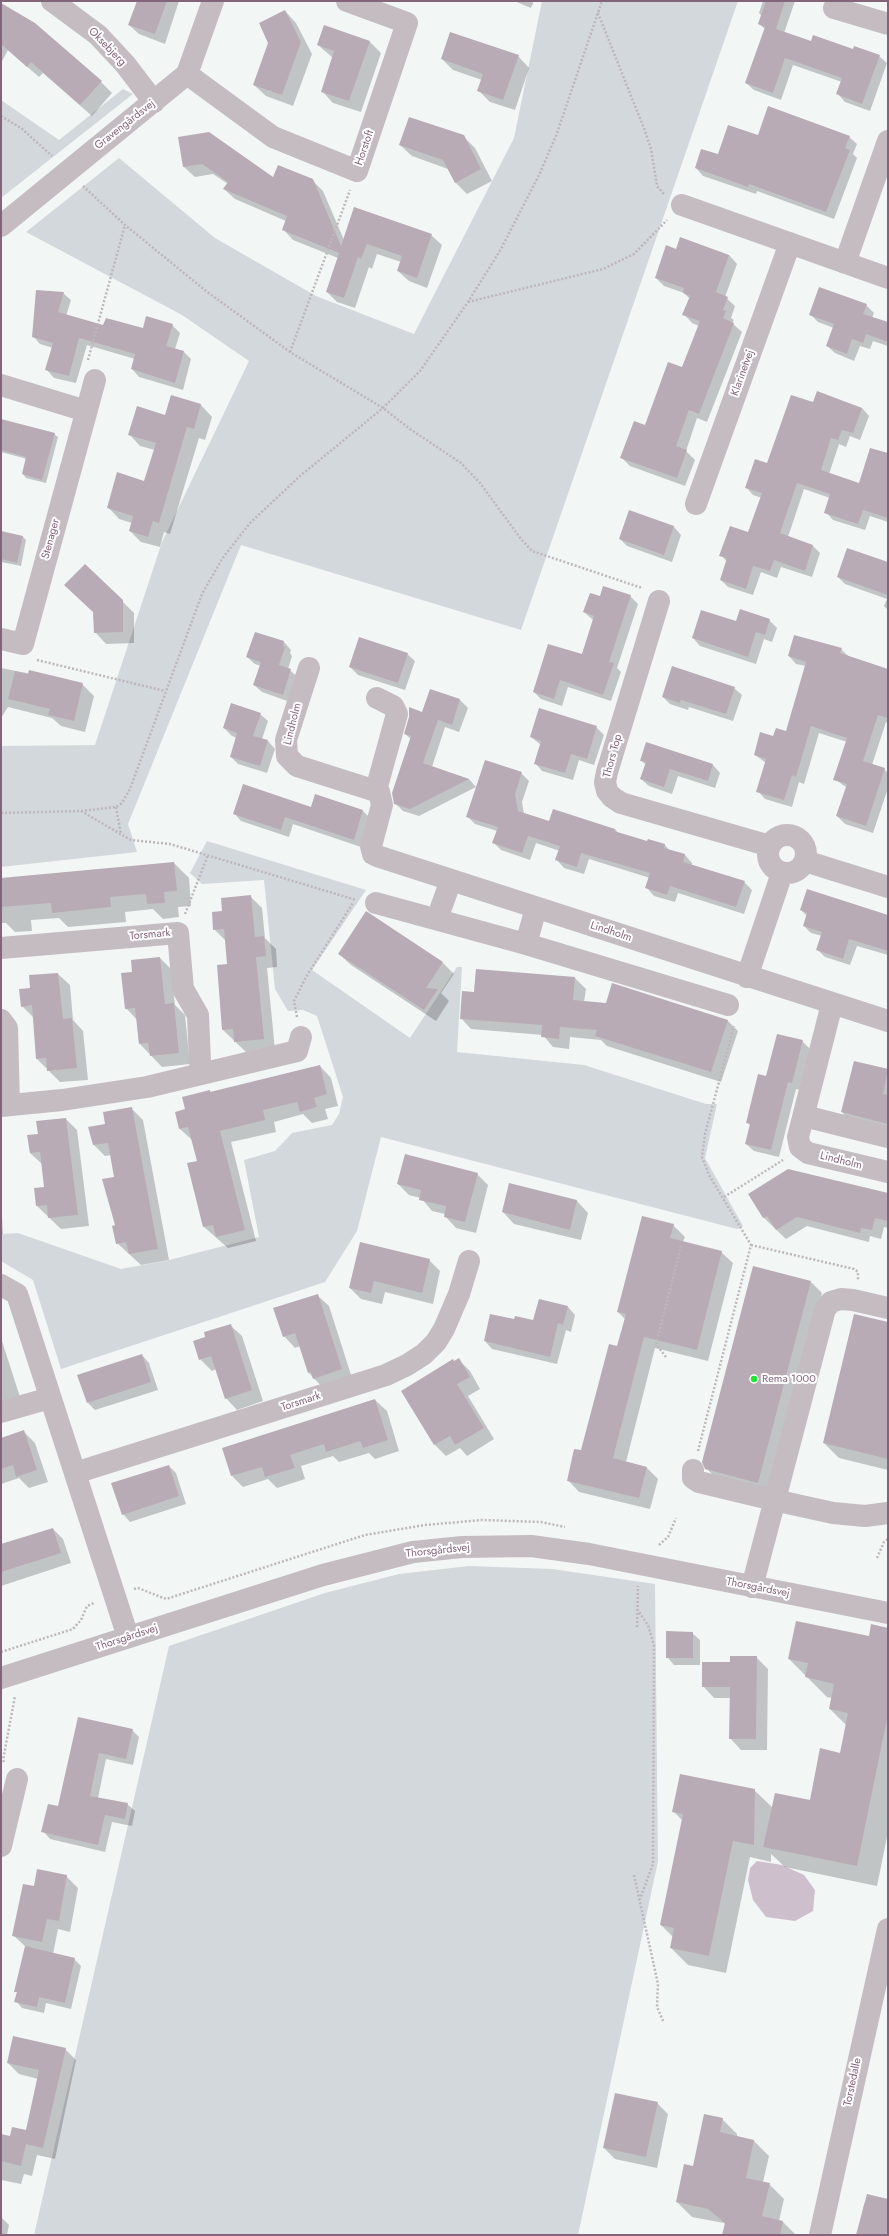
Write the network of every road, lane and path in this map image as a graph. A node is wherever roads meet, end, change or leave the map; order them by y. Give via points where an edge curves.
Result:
1 (52, 1) edge
2 (213, 1) edge
3 (348, 1) edge
4 (602, 1) edge
5 (834, 8) dead end
6 (597, 13) junction
7 (888, 24) edge
8 (187, 74) junction
9 (154, 102) junction
10 (1, 116) edge
11 (888, 141) edge
12 (67, 171) junction
13 (357, 171) junction
14 (682, 205) junction
15 (1, 225) edge
16 (126, 225) junction
17 (790, 243) junction
18 (845, 263) junction
19 (888, 278) edge
20 (468, 302) junction
21 (290, 352) junction
22 (96, 380) joint
23 (1, 385) edge
24 (383, 408) junction
25 (86, 412) junction
26 (696, 504) dead end
27 (658, 601) joint
28 (1, 639) edge
29 (23, 644) junction
30 (309, 668) dead end
31 (166, 691) junction
32 (377, 698) dead end
33 (376, 790) junction
34 (116, 808) junction
35 (81, 811) junction
36 (1, 813) edge
37 (121, 834) junction
38 (770, 846) junction
39 (208, 855) junction
40 (805, 861) junction
41 (782, 872) junction
42 (451, 880) junction
43 (888, 887) edge
44 (366, 901) junction
45 (536, 908) junction
46 (437, 919) junction
47 (178, 933) junction
48 (526, 944) junction
49 (1, 948) edge
50 (685, 956) junction
51 (747, 977) junction
52 (675, 989) junction
53 (832, 1004) junction
54 (731, 1013) joint
55 (1, 1020) edge
56 (888, 1022) edge
57 (301, 1037) joint
58 (204, 1073) junction
59 (5, 1106) edge
60 (804, 1116) junction
61 (883, 1135) edge
62 (800, 1147) junction
63 (878, 1170) edge
64 (724, 1197) junction
65 (751, 1245) junction
66 (681, 1246) dead end
67 (469, 1261) dead end
68 (1, 1285) edge
69 (853, 1300) junction
70 (888, 1308) edge
71 (666, 1357) dead end
72 (50, 1398) junction
73 (1, 1412) edge
74 (692, 1470) joint
75 (75, 1473) junction
76 (774, 1500) junction
77 (888, 1513) edge
78 (676, 1518) dead end
79 (888, 1539) edge
80 (657, 1546) dead end
81 (877, 1558) dead end
82 (642, 1564) junction
83 (752, 1587) junction
84 (637, 1609) junction
85 (888, 1612) edge
86 (637, 1627) dead end
87 (128, 1637) junction
88 (4, 1677) edge
89 (17, 1778) joint
90 (1, 1846) edge
91 (634, 1875) dead end
92 (640, 1899) junction
93 (888, 1929) edge
94 (664, 2023) dead end
95 (820, 2235) edge

1 - 9 street, Oksebjerg via 98,35 125,64
2 - 8 street
3 - 13 street, Horstoft via 407,23
4 - 6 path
5 - 7 street
6 - 14 path via 645,131 651,149 657,186 663,194
6 - 20 path via 556,136 539,175 501,249
8 - 9 street, Gravengårdsvej
8 - 13 street, Horstoft via 273,137
9 - 12 street, Gravengårdsvej
10 - 12 path via 21,128
11 - 18 street
12 - 15 street, Gravengårdsvej
12 - 16 path
13 - 21 path
14 - 17 street
14 - 20 path via 629,258 603,269
16 - 21 path via 206,291
16 - 22 path via 87,365
17 - 18 street
17 - 26 street, Klarinetvej
18 - 19 street
20 - 24 path via 420,372
21 - 24 path
22 - 25 street, Stenager
23 - 25 street
24 - 27 path via 461,463 480,483 532,551 639,586
24 - 31 path via 300,476 250,523 222,560 202,594
25 - 29 street, Stenager
27 - 38 street, Thors Top via 607,772 607,791 612,798 621,803
28 - 29 street
29 - 31 path via 34,660
30 - 33 street, Lindholm via 286,740 287,756 297,766
31 - 34 path via 130,789
32 - 33 street via 393,706 397,714
33 - 42 street, Lindholm via 382,796 382,805 371,843 373,854
34 - 35 path
34 - 37 path
35 - 36 path
35 - 37 path
37 - 39 path via 131,840 170,844
38 - 40 street via 773,840 782,835 797,837 806,848
38 - 41 street via 769,860 772,866
39 - 44 path
39 - 47 path
40 - 41 street via 796,872
40 - 43 street
41 - 51 street
42 - 45 street, Lindholm
42 - 46 street
44 - 46 street
44 - 57 path via 306,976 294,1001
45 - 48 street
45 - 50 street, Lindholm
46 - 48 street
47 - 49 street, Torsmark
47 - 58 street, Torsmark via 183,989 198,1015 200,1062
48 - 52 street
50 - 51 street, Lindholm
50 - 52 street
51 - 53 street, Lindholm
52 - 54 street
53 - 56 street, Lindholm
53 - 60 street
54 - 64 path via 702,1157 709,1174
55 - 59 street via 7,1028
57 - 58 street via 297,1051
58 - 59 street via 147,1087
60 - 61 street, Lindholm
60 - 62 street via 798,1137
61 - 63 street, Lindholm
62 - 63 street, Lindholm via 808,1153
62 - 64 path
64 - 65 path
65 - 69 path via 854,1269 858,1272 858,1277
65 - 74 path
66 - 71 path via 656,1344
67 - 75 street, Torsmark via 459,1294 444,1329 424,1354 407,1365 386,1375
68 - 72 street via 17,1294
69 - 70 street
69 - 76 street via 841,1299 832,1302 825,1309
72 - 73 street
72 - 75 street
74 - 76 street via 693,1478 699,1482
75 - 87 street
76 - 77 street via 833,1513 866,1516
76 - 83 street
78 - 80 path via 668,1537
79 - 81 path
82 - 83 street, Thorsgårdsvej
82 - 84 path
82 - 87 street, Thorsgårdsvej via 531,1546 462,1547 413,1552 323,1575
83 - 85 street, Thorsgårdsvej
84 - 86 path
84 - 92 path via 648,1625 654,1645 653,1864
87 - 88 street, Thorsgårdsvej
88 - 89 path via 15,1692 16,1700 3,1760
89 - 90 street
91 - 92 path
92 - 94 path via 658,1984 657,2007
93 - 95 street, Torstedalle

